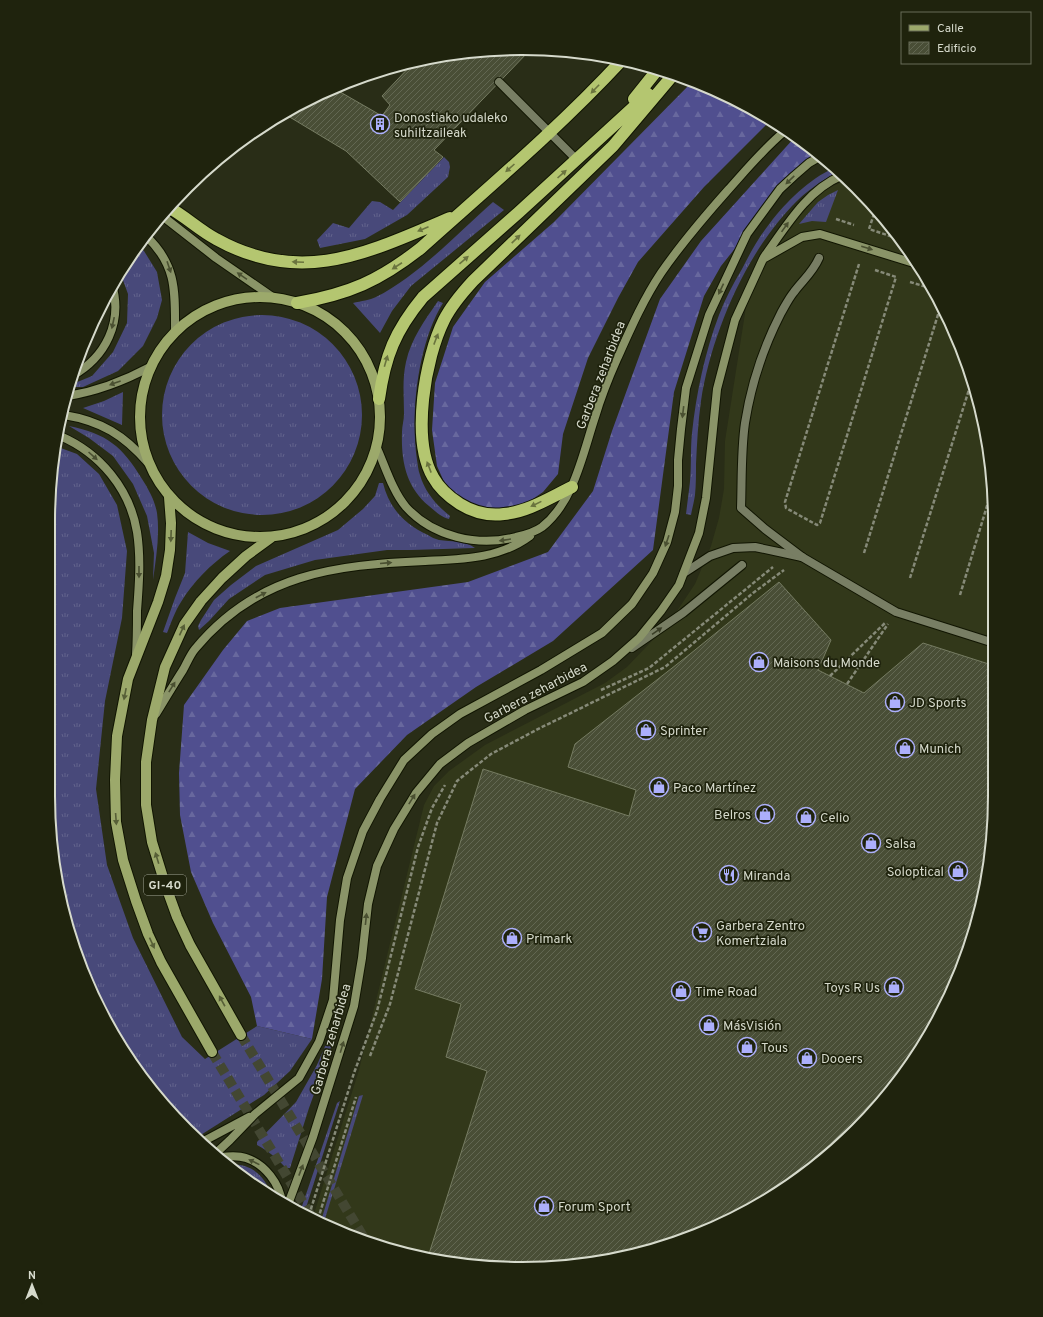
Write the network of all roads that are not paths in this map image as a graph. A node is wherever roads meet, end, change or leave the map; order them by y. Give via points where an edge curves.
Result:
1 (617, 65) edge
2 (653, 75) edge
3 (665, 78) edge
4 (669, 79) edge
5 (499, 82) dead end
6 (550, 133) junction
7 (606, 133) junction
8 (782, 134) edge
9 (815, 159) edge
10 (577, 160) junction
11 (837, 179) edge
12 (174, 210) edge
13 (459, 214) junction
14 (167, 219) edge
15 (150, 240) edge
16 (820, 258) dead end
17 (763, 259) junction
18 (909, 261) edge
19 (114, 294) edge
20 (274, 298) junction
21 (297, 303) junction
22 (175, 331) junction
23 (150, 366) junction
24 (80, 371) edge
25 (73, 395) edge
26 (379, 400) junction
27 (67, 416) edge
28 (63, 437) edge
29 (377, 448) junction
30 (148, 463) junction
31 (572, 487) junction
32 (169, 497) junction
33 (541, 527) junction
34 (272, 537) junction
35 (802, 557) junction
36 (742, 565) dead end
37 (684, 573) junction
38 (988, 641) edge
39 (136, 657) junction
40 (613, 661) junction
41 (152, 720) junction
42 (241, 1035) tunnel mouth
43 (212, 1052) tunnel mouth
44 (255, 1114) junction
45 (207, 1139) edge
46 (219, 1150) edge
47 (226, 1156) edge
48 (281, 1195) edge
49 (289, 1201) edge

1 -> 6 highway
2 - 7 highway
3 - 7 highway
31 -> 4 highway via 530,507 504,514 478,512 465,507 441,489 426,462 422,433 421,412 432,350 444,320 458,298 613,146
5 - 6 street
6 - 10 street
6 -> 13 highway
7 - 10 highway
8 - 31 street, Garbera zeharbidea via 745,170 702,219 661,274 616,360
9 -> 44 street via 780,189 747,234 708,315 686,388 675,512 667,542 653,573 632,604 602,633 460,714 432,734 404,760 363,831 347,878 340,920 333,1000 319,1042 299,1078
26 -> 10 highway via 382,376 389,353 398,331 418,303
17 -> 11 street, Garbera zeharbidea via 794,214 820,189
13 -> 12 highway via 389,244 347,258 304,263 258,257 236,249 216,239
13 -> 21 highway via 421,248 384,275 342,293
20 -> 14 street
15 -> 22 street via 168,263 173,282
16 - 35 street via 781,313 764,353 745,423 742,455 741,508
17 -> 18 street via 802,237 820,234
17 - 37 street, Garbera zeharbidea via 734,320 717,389 699,533
19 -> 24 street via 114,322 110,336 94,360
20 - 21 main road
20 - 22 main road via 232,300 194,316
21 - 26 main road via 317,311 352,339 374,378
22 - 23 main road
23 -> 25 street via 115,384
23 - 30 main road via 142,390 139,415 141,439
26 - 29 main road via 380,426
27 - 30 street via 111,430 125,439
28 -> 39 street via 89,452 104,466 126,496 132,514 137,532 139,575
33 -> 29 street, Garbera zeharbidea via 525,535 489,542 453,536 436,530 405,506
29 - 34 main road via 364,478 347,500 319,522 300,531
30 - 32 main road
31 - 33 street, Garbera zeharbidea via 554,514
32 - 34 main road via 205,525 249,537
32 -> 39 main road, GI-40 via 171,524 166,576
41 -> 33 street via 194,650 233,612 279,585 328,570 387,563 470,559 490,555 509,548
41 -> 34 main road, GI-40 via 165,667 184,625 222,578
35 - 37 street via 755,547 733,548 710,556
35 - 38 street via 896,612
40 -> 36 street via 683,613
37 - 40 street, Garbera zeharbidea via 679,585 657,617 639,638
39 -> 43 main road, GI-40 via 128,679 116,736 116,822 123,860 148,934
49 -> 40 street, Garbera zeharbidea via 313,1137 354,1006 368,904 377,866 394,829 416,793 440,764 468,743 525,710 583,682
42 -> 41 main road, GI-40 via 190,944 165,884 152,842 146,805 146,762
44 - 45 street
44 - 46 street
48 -> 47 street via 274,1180 260,1165 246,1158

